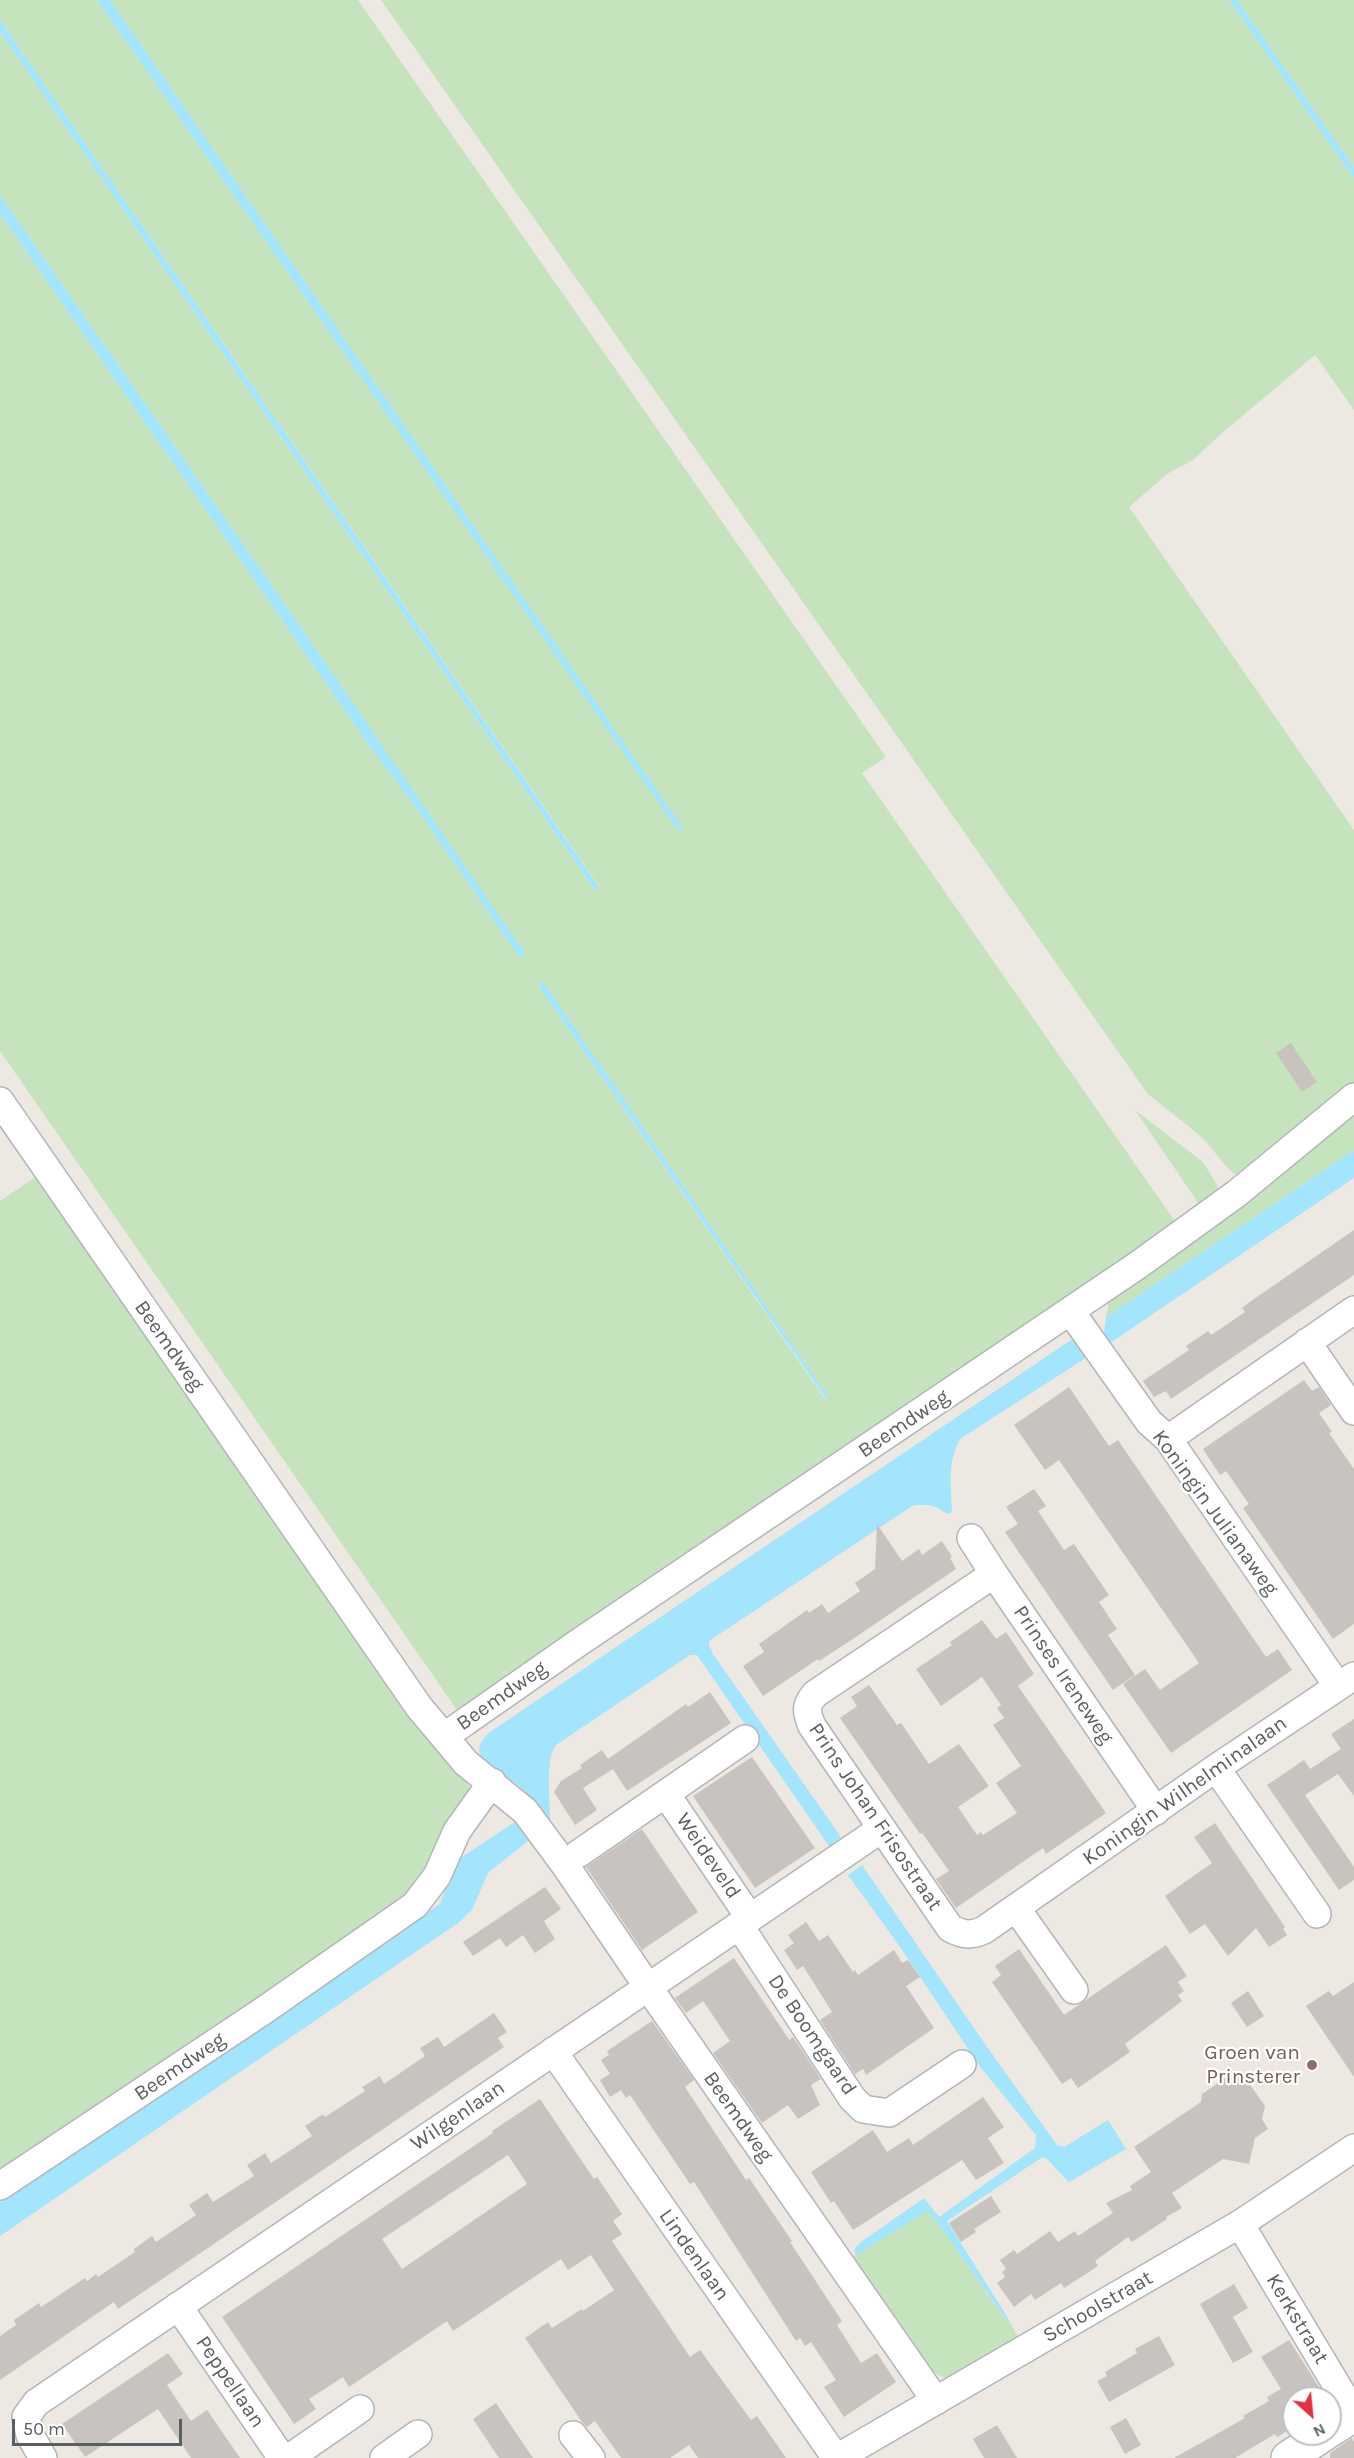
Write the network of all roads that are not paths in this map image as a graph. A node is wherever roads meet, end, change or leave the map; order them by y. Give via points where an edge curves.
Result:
1 (1354, 1097) edge
2 (0, 1101) edge
3 (1354, 1310) edge
4 (1071, 1312) junction
5 (1308, 1342) junction
6 (1354, 1411) edge
7 (1168, 1439) junction
8 (971, 1538) dead end
9 (994, 1574) junction
10 (1346, 1681) edge
11 (445, 1736) junction
12 (745, 1739) dead end
13 (1216, 1768) junction
14 (492, 1782) junction
15 (666, 1794) junction
16 (1156, 1811) junction
17 (881, 1829) junction
18 (578, 1854) dead end
19 (1017, 1908) junction
20 (1317, 1914) dead end
21 (744, 1922) junction
22 (961, 1934) joint
23 (648, 1987) junction
24 (1074, 1990) dead end
25 (554, 2051) junction
26 (962, 2064) dead end
27 (1354, 2148) edge
28 (0, 2186) edge
29 (1240, 2224) junction
30 (178, 2306) junction
31 (936, 2401) junction
32 (360, 2409) dead end
33 (1354, 2414) edge
34 (418, 2434) dead end
35 (573, 2435) dead end
36 (1306, 2446) edge
37 (43, 2458) edge
38 (282, 2458) edge
39 (289, 2458) edge
40 (384, 2458) edge
41 (591, 2458) edge
42 (837, 2458) edge
43 (1288, 2458) edge

1 - 4 street, Beemdweg via 1236,1194
2 - 11 street, Beemdweg via 419,1707
3 - 5 street
4 - 7 street, Koningin Julianaweg via 1149,1422
4 - 11 street, Beemdweg
5 - 6 street
5 - 7 street
7 - 10 street, Koningin Julianaweg
8 - 9 street, Prinses Ireneweg
9 - 16 street, Prinses Ireneweg
9 - 17 street, Prins Johan Frisostraat via 807,1703 806,1713 812,1726
10 - 13 street, Koningin Wilhelminalaan
11 - 14 street, Beemdweg via 466,1763
12 - 15 street, Weideveld
13 - 16 street, Koningin Wilhelminalaan
13 - 20 street
14 - 23 street, Beemdweg via 525,1811 542,1833
14 - 28 street, Beemdweg via 458,1831 437,1876 415,1905
15 - 18 street, Weideveld
15 - 21 street, Weideveld
16 - 19 street, Koningin Wilhelminalaan
17 - 21 street, Wilgenlaan
17 - 22 street, Prins Johan Frisostraat via 950,1928
19 - 22 street, Koningin Wilhelminalaan via 984,1930 973,1935
19 - 24 street
21 - 23 street, Wilgenlaan
21 - 26 street, De Boomgaard via 852,2098 863,2109 889,2113
23 - 25 street, Wilgenlaan
23 - 31 street, Beemdweg
25 - 30 street, Wilgenlaan
25 - 42 street, Lindenlaan
27 - 29 street, Schoolstraat
29 - 31 street, Schoolstraat
29 - 33 street, Kerkstraat
30 - 37 street, Wilgenlaan via 36,2403 26,2417 30,2435
30 - 38 street, Peppellaan
31 - 42 street, Schoolstraat
32 - 39 street
34 - 40 street
35 - 41 street
36 - 43 street

